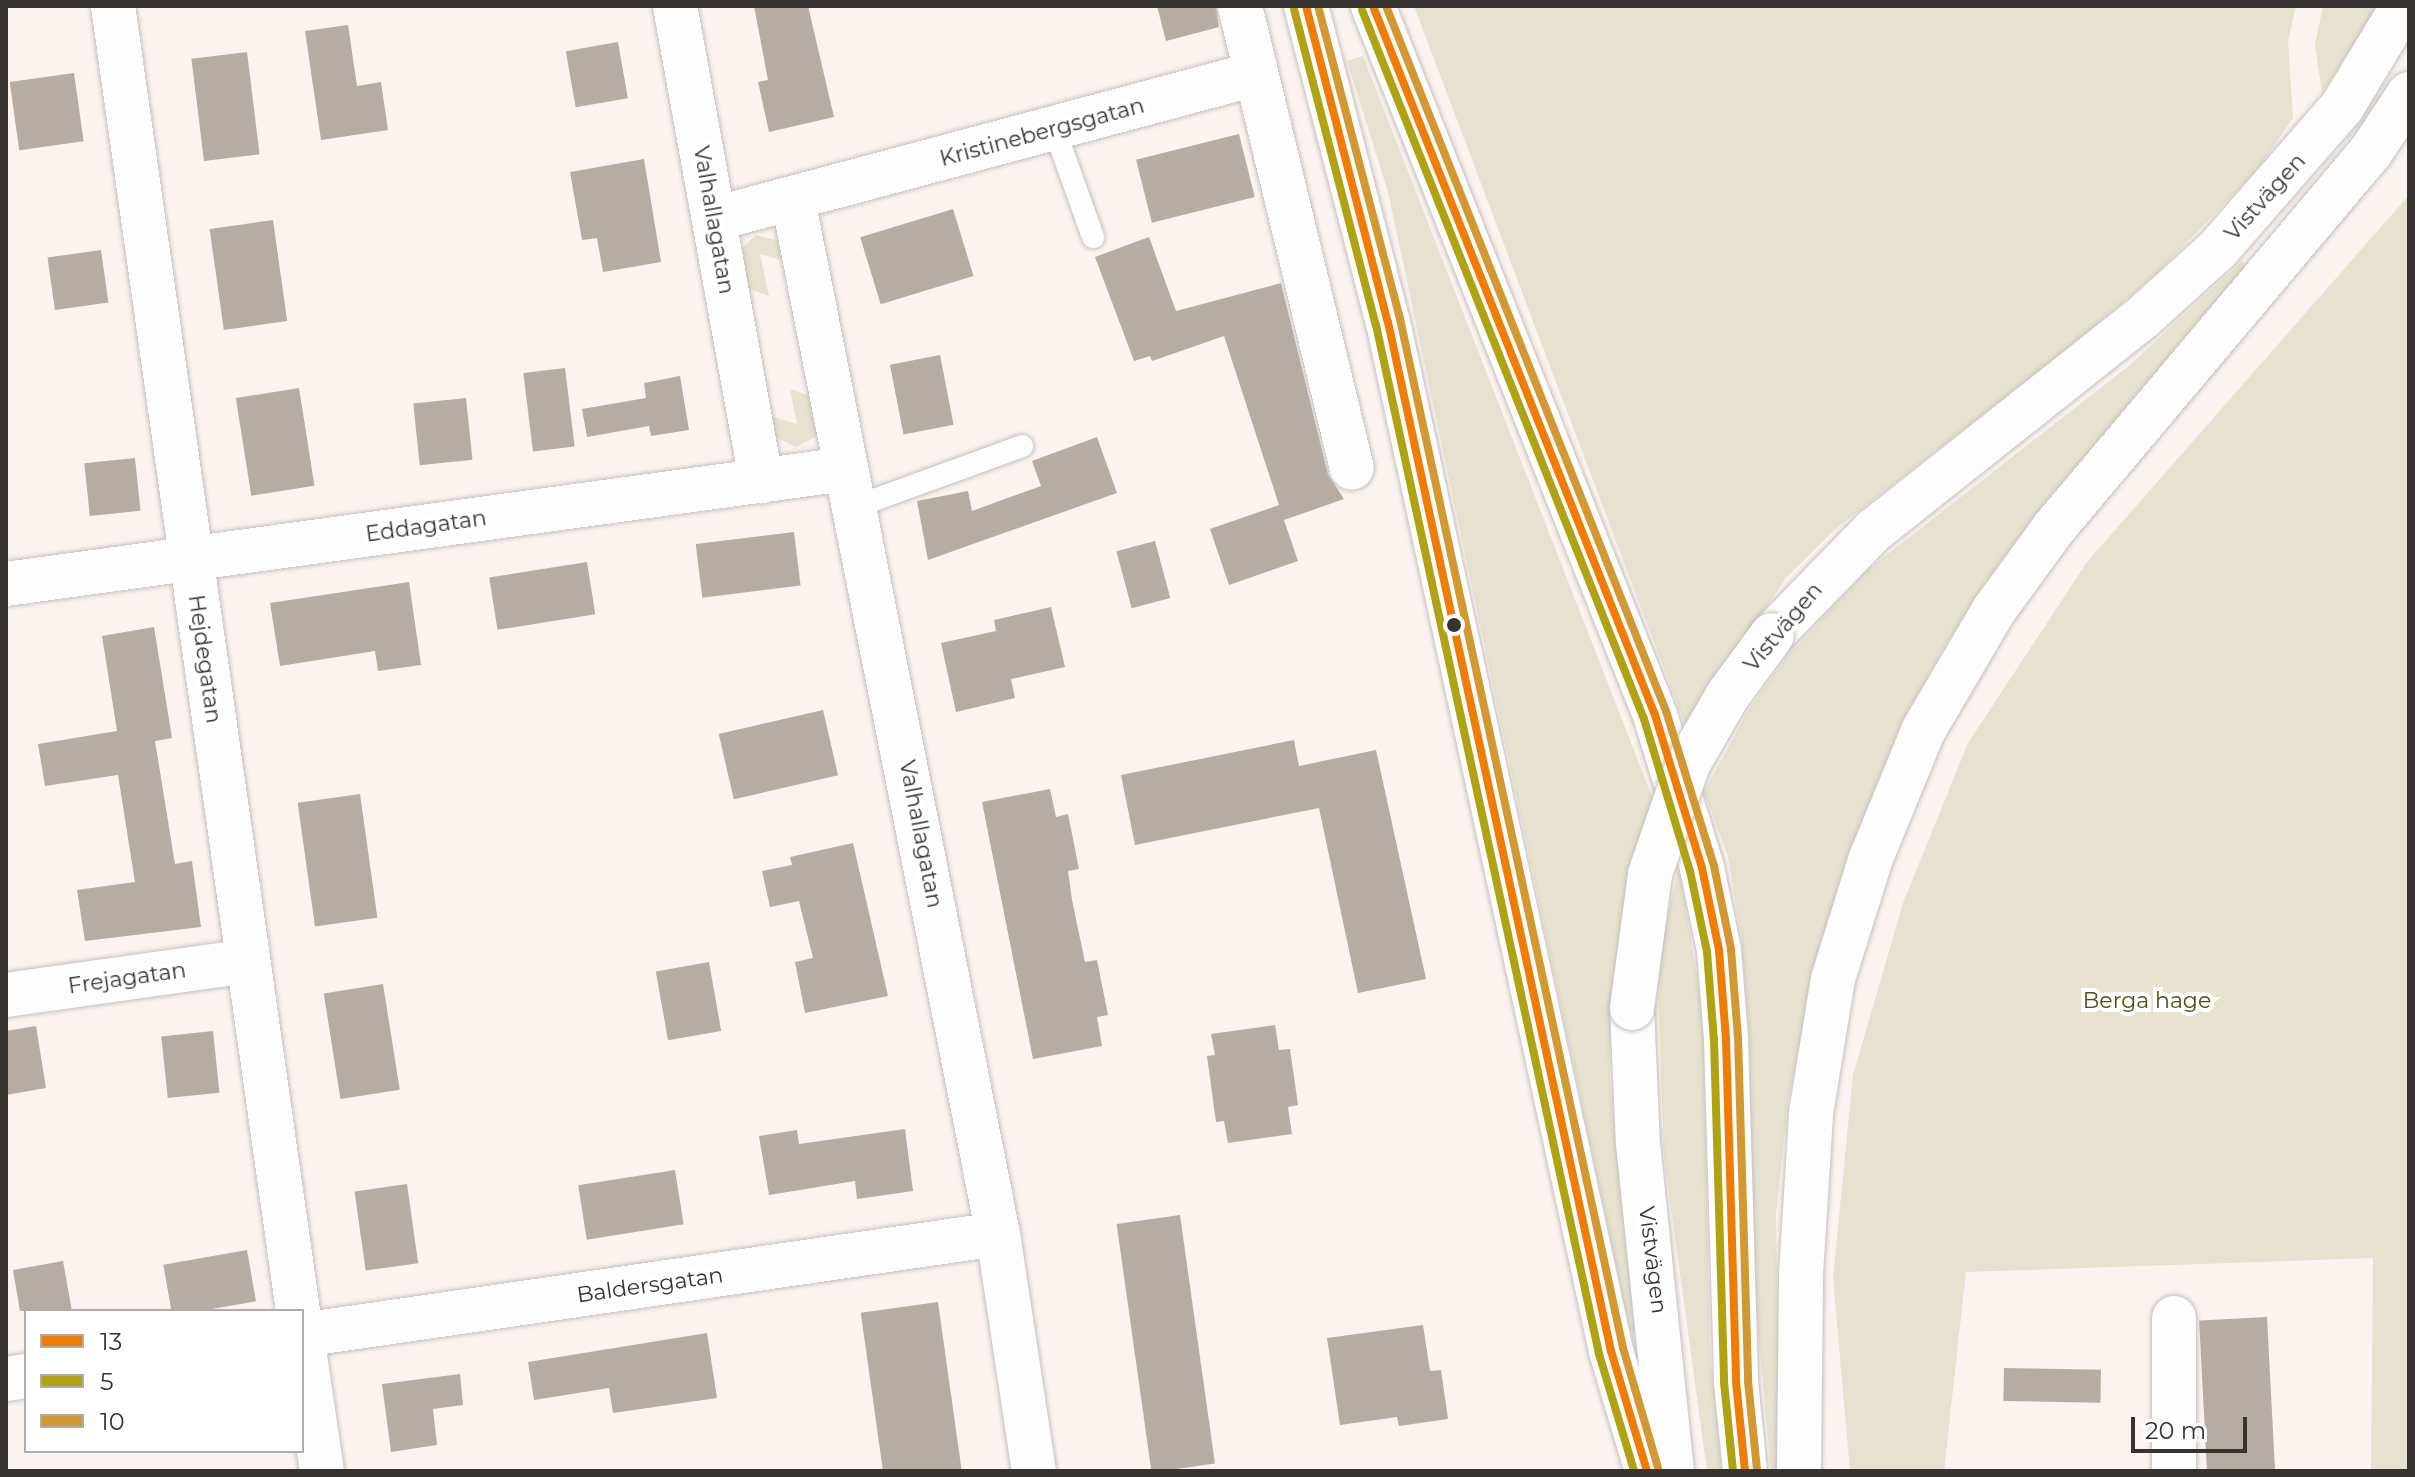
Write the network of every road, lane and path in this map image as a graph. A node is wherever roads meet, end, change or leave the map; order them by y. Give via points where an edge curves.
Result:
1 (113, 6) edge
2 (675, 6) edge
3 (1240, 6) edge
4 (1306, 6) edge
5 (1373, 6) edge
6 (2403, 6) edge
7 (1255, 74) junction
8 (2409, 94) edge
9 (1054, 128) junction
10 (793, 200) junction
11 (714, 219) junction
12 (1093, 237) dead end
13 (1022, 446) dead end
14 (1352, 468) dead end
15 (761, 481) junction
16 (849, 488) junction
17 (191, 558) junction
18 (6, 584) edge
19 (248, 961) junction
20 (6, 995) edge
21 (998, 1234) junction
22 (298, 1309) edge
23 (2174, 1318) dead end
24 (304, 1336) edge
25 (304, 1350) edge
26 (322, 1471) edge
27 (1034, 1471) edge
28 (1647, 1471) edge
29 (1672, 1471) edge
30 (1745, 1471) edge
31 (1799, 1471) edge
32 (2174, 1471) edge

1 - 17 main road, Hejdegatan
2 - 11 main road, Valhallagatan
3 - 7 main road
4 - 28 main road via 1388,322 1611,1351
5 - 30 main road via 1655,715 1702,868 1719,950 1726,1039 1736,1382
6 - 29 main road, Vistvägen, bridge via 2342,107 2218,249 2143,317 1873,531 1772,635 1728,695 1688,764 1650,874 1632,1008 1638,1143
7 - 9 main road, Kristinebergsgatan
7 - 14 main road
8 - 31 main road via 2370,153 2053,529 1994,610 1923,731 1871,858 1833,979 1811,1113 1801,1274
9 - 10 main road, Kristinebergsgatan
9 - 12 lane
10 - 11 main road, Kristinebergsgatan
10 - 16 main road, Valhallagatan
11 - 15 main road, Valhallagatan
13 - 16 lane
15 - 16 main road, Eddagatan
15 - 17 main road, Eddagatan
16 - 21 main road, Valhallagatan
17 - 18 main road, Eddagatan
17 - 19 main road, Hejdegatan
19 - 20 main road, Frejagatan
19 - 22 main road, Hejdegatan
21 - 24 main road, Baldersgatan
21 - 27 main road, Valhallagatan
23 - 32 main road
25 - 26 main road

